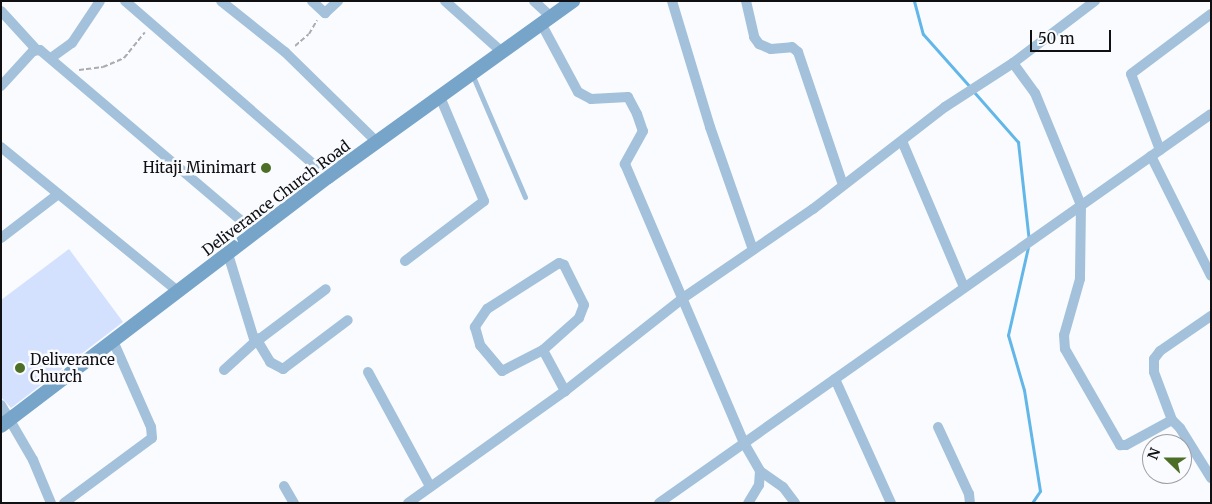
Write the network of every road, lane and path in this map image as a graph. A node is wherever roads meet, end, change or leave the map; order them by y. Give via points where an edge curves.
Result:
1 (100, 1) edge
2 (124, 1) edge
3 (221, 1) edge
4 (312, 1) edge
5 (338, 1) edge
6 (445, 1) edge
7 (534, 1) edge
8 (573, 1) edge
9 (672, 1) edge
10 (746, 1) edge
11 (1090, 3) edge
12 (1, 11) edge
13 (325, 13) junction
14 (1211, 14) edge
15 (547, 21) junction
16 (151, 24) junction
17 (36, 49) junction
18 (285, 52) junction
19 (502, 52) junction
20 (51, 58) junction
21 (1013, 63) junction
22 (70, 74) junction
23 (471, 74) junction
24 (1, 86) edge
25 (440, 97) junction
26 (1211, 114) edge
27 (902, 141) junction
28 (377, 142) junction
29 (1, 147) edge
30 (1160, 150) junction
31 (1151, 156) junction
32 (328, 177) junction
33 (843, 185) junction
34 (57, 195) junction
35 (525, 197) dead end
36 (1081, 205) junction
37 (256, 233) junction
38 (1, 238) edge
39 (753, 250) junction
40 (228, 254) junction
41 (405, 261) dead end
42 (1211, 276) edge
43 (964, 288) junction
44 (326, 289) dead end
45 (179, 292) junction
46 (683, 298) junction
47 (1211, 316) edge
48 (348, 320) dead end
49 (257, 340) junction
50 (113, 341) junction
51 (543, 350) junction
52 (224, 370) dead end
53 (368, 372) dead end
54 (835, 379) junction
55 (565, 391) junction
56 (1, 405) edge
57 (1172, 420) junction
58 (6, 422) edge
59 (938, 427) dead end
60 (744, 443) junction
61 (760, 471) junction
62 (1211, 478) edge
63 (284, 486) dead end
64 (430, 486) junction
65 (51, 503) edge
66 (64, 503) edge
67 (294, 503) edge
68 (408, 503) edge
69 (659, 503) edge
70 (748, 503) edge
71 (795, 503) edge
72 (891, 503) edge
73 (970, 503) edge

1 - 20 street via 72,43
2 - 16 street
3 - 18 street
4 - 13 street
5 - 13 street
6 - 19 street
7 - 15 street
8 - 15 street, Deliverance Church Road
9 - 39 street via 710,127
10 - 33 street via 754,37 759,44 771,49 792,47 798,52
11 - 21 street
12 - 17 street
13 - 18 path via 309,34
14 - 30 street via 1131,74
15 - 19 street, Deliverance Church Road
15 - 46 street via 578,92 592,98 628,97 638,114 644,131 626,164
16 - 22 path via 124,58 103,67
16 - 32 street
17 - 20 street
17 - 24 street
18 - 28 street
19 - 23 street, Deliverance Church Road
20 - 22 street
21 - 27 street via 945,107
21 - 36 street via 1035,93
22 - 37 street
23 - 25 street, Deliverance Church Road
23 - 35 lane
25 - 28 street, Deliverance Church Road
25 - 41 street via 484,201
26 - 30 street
27 - 33 street
27 - 43 street
28 - 32 street, Deliverance Church Road
29 - 34 street
30 - 31 street
31 - 36 street
31 - 42 street
32 - 37 street, Deliverance Church Road
33 - 39 street
34 - 38 street
34 - 45 street
36 - 43 street
36 - 57 street via 1080,279 1064,335 1065,350 1120,445 1126,445
37 - 40 street, Deliverance Church Road
39 - 46 street
40 - 45 street, Deliverance Church Road
40 - 49 street via 252,336
43 - 54 street
44 - 49 street
45 - 50 street, Deliverance Church Road
46 - 55 street
46 - 60 street
47 - 57 street via 1160,350 1154,359 1154,372
48 - 49 street via 283,369 270,362
49 - 52 street
50 - 58 street, Deliverance Church Road
50 - 66 street via 152,438
51 - 51 street via 579,318 584,305 564,265 559,263 488,309 475,327 480,345 502,371
51 - 55 street
53 - 64 street
54 - 60 street
54 - 72 street
55 - 64 street
56 - 58 street
57 - 62 street
58 - 65 street
59 - 73 street via 969,494
60 - 61 street
60 - 69 street
61 - 70 street via 759,484
61 - 71 street via 784,487
63 - 67 street
64 - 68 street

